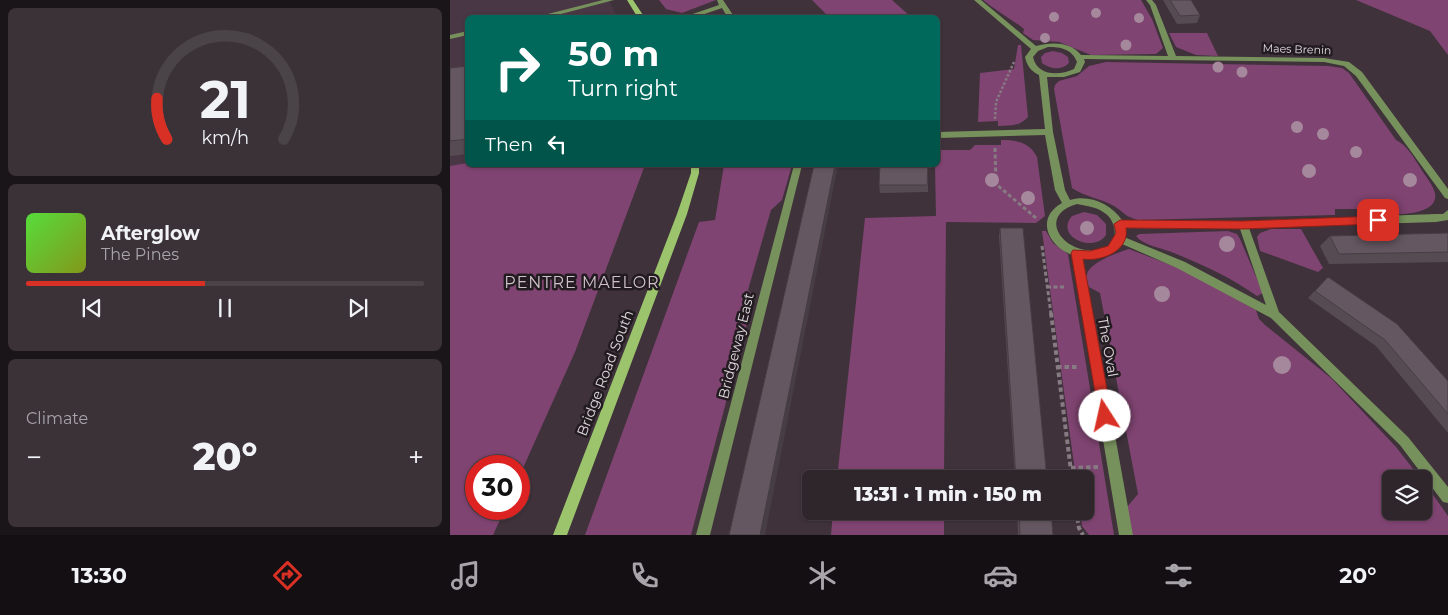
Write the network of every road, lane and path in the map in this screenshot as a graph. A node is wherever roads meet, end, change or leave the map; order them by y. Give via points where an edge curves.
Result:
1 (611, 0) edge
2 (630, 0) edge
3 (977, 0) edge
4 (1149, 0) edge
5 (721, 3) edge
6 (548, 15) edge
7 (640, 15) edge
8 (691, 15) edge
9 (730, 15) edge
10 (465, 34) edge
11 (450, 37) edge
12 (1034, 49) junction
13 (1080, 57) junction
14 (1173, 59) junction
15 (1043, 74) junction
16 (1049, 132) junction
17 (940, 135) edge
18 (695, 167) edge
19 (797, 167) edge
20 (1448, 196) edge
21 (1067, 203) junction
22 (1448, 214) edge
23 (1120, 224) junction
24 (1243, 225) junction
25 (1120, 239) junction
26 (1041, 243) dead end
27 (1077, 253) junction
28 (1276, 314) junction
29 (1114, 467) junction
30 (1071, 468) joint
31 (1448, 498) edge
32 (1077, 520) edge
33 (560, 535) edge
34 (702, 535) edge
35 (1084, 535) edge
36 (1126, 535) edge

1 - 6 street
2 - 7 street
3 - 12 street
4 - 14 street
5 - 8 street
5 - 9 street
10 - 11 street
12 - 13 street via 1056,45 1070,49
12 - 15 street via 1029,62
13 - 14 street, Maes Brenin
13 - 15 street via 1080,66 1072,73 1058,76
14 - 20 street, Maes Brenin via 1324,60 1346,64 1359,74
15 - 16 street
16 - 17 street
16 - 21 street via 1060,190
18 - 33 street, Bridge Road South via 682,214
19 - 34 street, Bridgeway East
21 - 23 street via 1088,201 1098,204 1108,209
21 - 27 street via 1053,214 1050,222 1057,240
22 - 24 street via 1436,218
23 - 24 street
23 - 25 street
24 - 28 street
25 - 27 street via 1112,249 1102,254
25 - 28 street via 1181,265
26 - 30 path
27 - 29 street, The Oval
28 - 31 street via 1404,441
29 - 30 path
29 - 36 street, The Oval
32 - 35 path via 1078,528

